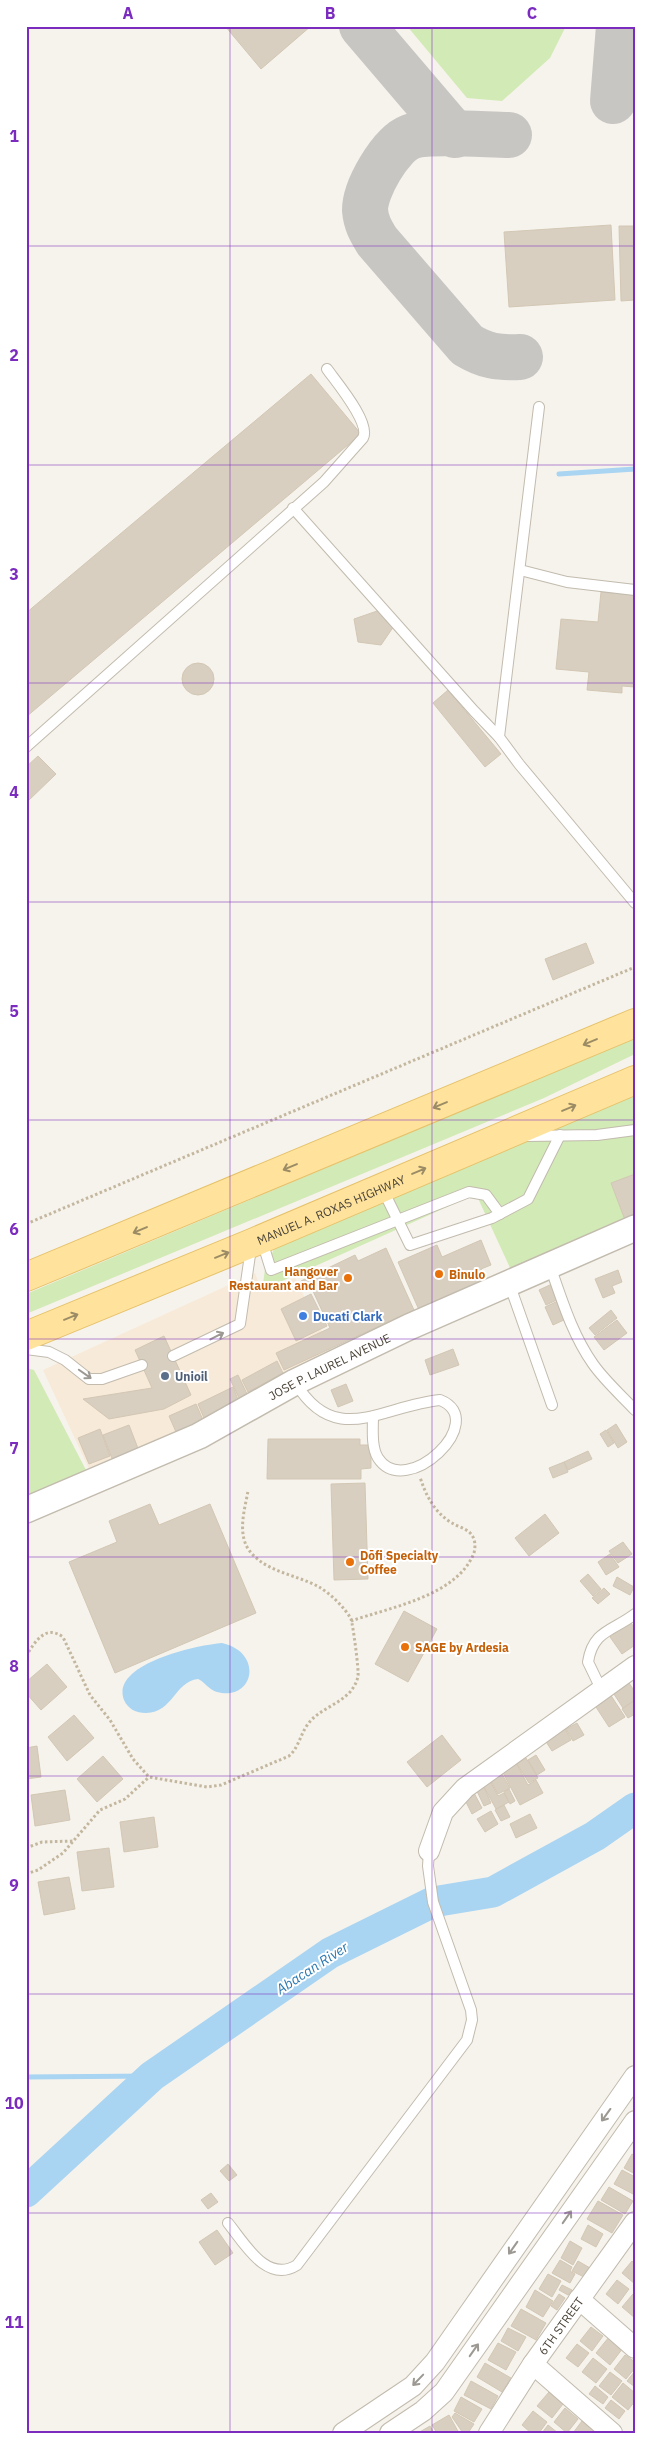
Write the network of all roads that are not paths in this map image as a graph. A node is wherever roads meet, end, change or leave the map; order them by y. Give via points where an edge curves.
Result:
1 (327, 369) dead end
2 (540, 407) dead end
3 (293, 508) junction
4 (520, 570) junction
5 (635, 590) edge
6 (499, 737) junction
7 (26, 747) edge
8 (635, 903) edge
9 (635, 1023) edge
10 (635, 1080) edge
11 (635, 1130) edge
12 (560, 1135) junction
13 (501, 1137) junction
14 (382, 1187) junction
15 (500, 1214) junction
16 (397, 1219) junction
17 (635, 1228) edge
18 (256, 1241) junction
19 (550, 1264) junction
20 (26, 1277) edge
21 (509, 1283) junction
22 (26, 1336) edge
23 (26, 1349) edge
24 (173, 1356) dead end
25 (142, 1365) dead end
26 (296, 1382) junction
27 (552, 1405) dead end
28 (635, 1410) edge
29 (373, 1416) junction
30 (26, 1510) edge
31 (635, 1614) edge
32 (635, 1666) edge
33 (602, 1691) junction
34 (429, 1851) joint
35 (635, 2076) edge
36 (635, 2121) edge
37 (228, 2223) dead end
38 (631, 2235) edge
39 (579, 2299) junction
40 (635, 2348) edge
41 (533, 2364) junction
42 (491, 2432) edge
43 (343, 2433) edge
44 (390, 2433) edge
45 (612, 2433) edge

1 - 3 lane via 363,422 365,432 324,482
2 - 4 lane
3 - 6 lane
3 - 7 lane
4 - 5 lane via 567,582
4 - 6 lane
6 - 8 lane
9 -> 20 main road
13 -> 10 main road, MANUEL A. ROXAS HIGHWAY
11 - 12 lane via 598,1135
12 - 13 lane
12 - 15 lane via 528,1200
14 -> 13 main road, MANUEL A. ROXAS HIGHWAY
14 - 16 lane
14 - 18 main road, MANUEL A. ROXAS HIGHWAY
15 - 16 lane via 486,1195 469,1192
15 - 16 lane via 410,1245
16 - 18 lane via 271,1270
17 - 19 street, JOSE P. LAUREL AVENUE
22 -> 18 main road, MANUEL A. ROXAS HIGHWAY
24 -> 18 lane via 240,1324
19 - 21 street, JOSE P. LAUREL AVENUE
19 - 28 lane via 565,1310 584,1350 595,1367
21 - 26 street, JOSE P. LAUREL AVENUE
21 - 27 lane
23 -> 25 lane via 49,1352 89,1379 102,1379
26 - 29 lane via 304,1397 322,1414 343,1420
26 - 30 street, JOSE P. LAUREL AVENUE via 199,1436
29 - 29 lane via 440,1400 453,1409 456,1417 452,1438 432,1458 407,1470 388,1466 378,1458
31 - 33 lane via 600,1634 594,1643 588,1662
32 - 33 street
33 - 34 street via 452,1800 436,1828
34 - 37 lane via 433,1902 471,2010 472,2026 467,2040 297,2265 288,2271 277,2272 269,2268
35 -> 43 street via 435,2362 413,2386
44 -> 36 street via 444,2392
38 - 39 street, 6TH STREET
39 - 40 street
39 - 41 street, 6TH STREET
41 - 42 street, 6TH STREET
41 - 45 street

